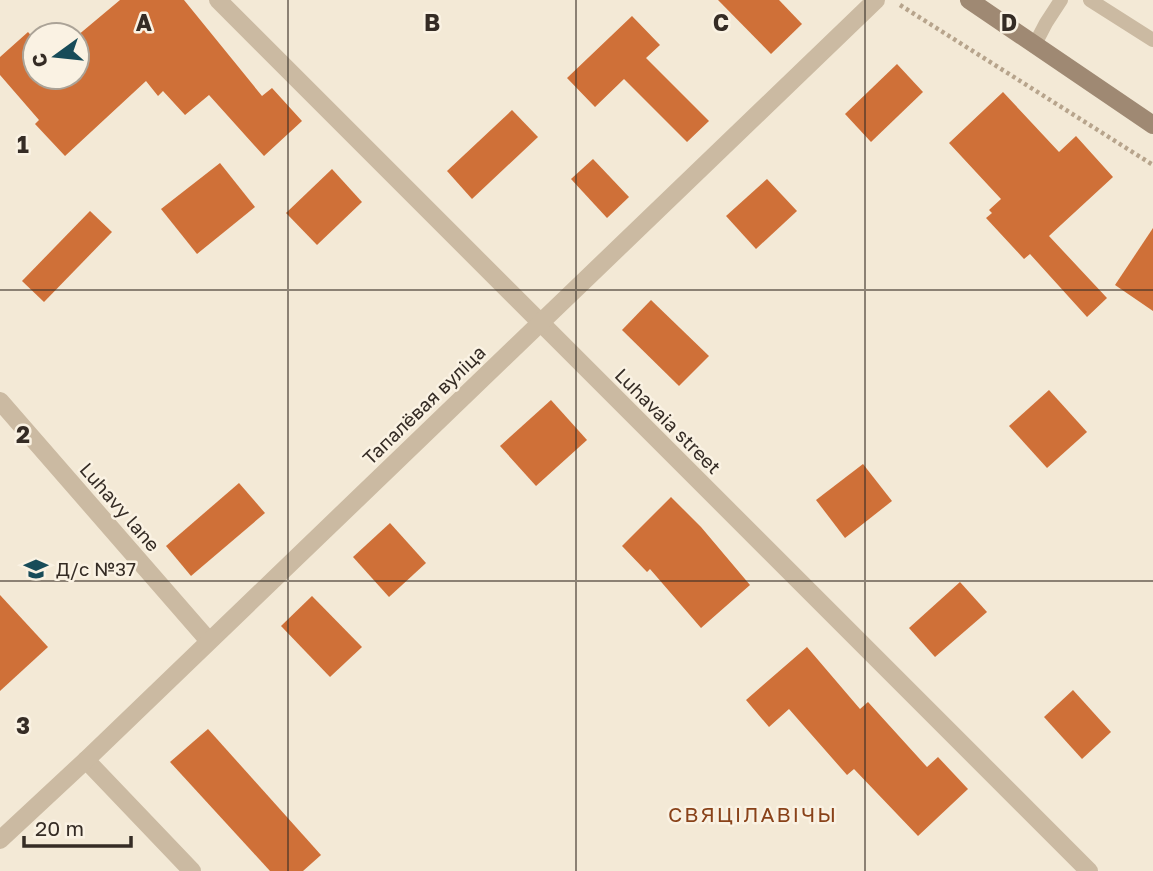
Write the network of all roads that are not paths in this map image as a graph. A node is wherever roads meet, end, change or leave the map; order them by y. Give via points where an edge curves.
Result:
1 (218, 0) edge
2 (876, 0) edge
3 (969, 0) edge
4 (1061, 0) edge
5 (1090, 0) edge
6 (1153, 40) edge
7 (1034, 46) junction
8 (1153, 125) edge
9 (540, 322) junction
10 (0, 401) edge
11 (209, 641) junction
12 (86, 760) junction
13 (0, 840) edge
14 (192, 871) edge
15 (1089, 871) edge

1 - 9 street, Luhavaia street
2 - 9 street, Тапалёвая вуліца
3 - 7 main road
4 - 7 lane
5 - 6 lane
7 - 8 main road
9 - 11 street, Тапалёвая вуліца
9 - 15 street, Luhavaia street
10 - 11 street, Luhavy lane
11 - 12 street, Тапалёвая вуліца
12 - 13 street, Тапалёвая вуліца
12 - 14 street

